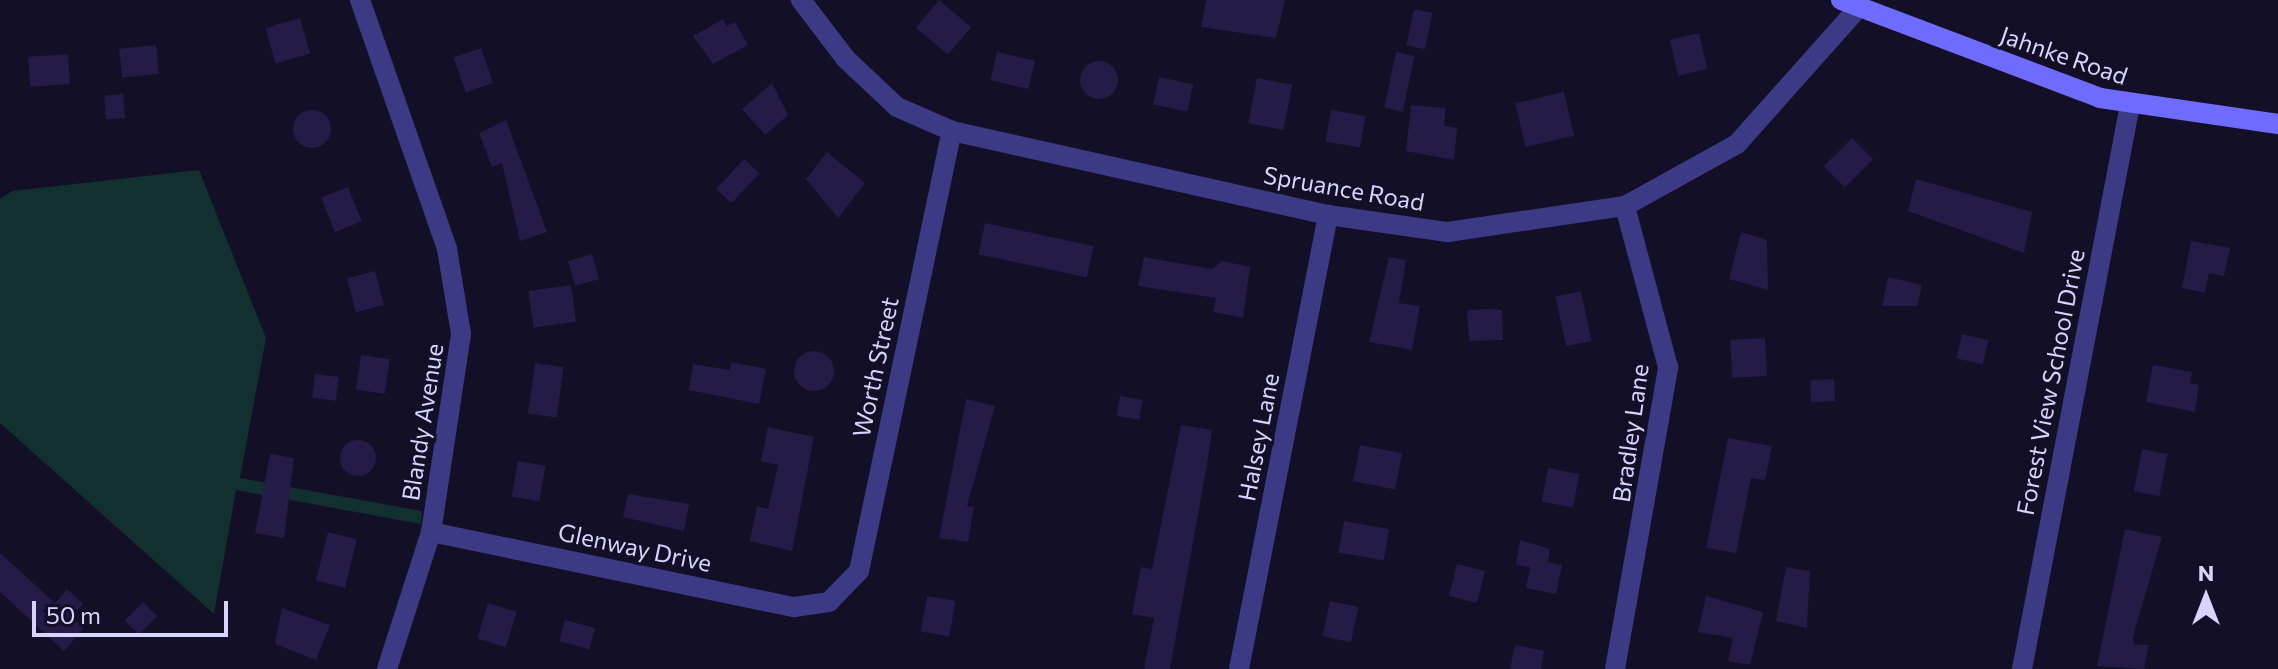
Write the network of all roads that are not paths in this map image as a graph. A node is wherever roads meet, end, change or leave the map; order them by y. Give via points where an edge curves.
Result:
1 (360, 0) edge
2 (801, 0) edge
3 (1850, 4) edge
4 (2130, 105) junction
5 (2278, 124) edge
6 (952, 131) junction
7 (1625, 206) junction
8 (1328, 215) junction
9 (431, 532) junction
10 (829, 602) joint
11 (387, 669) edge
12 (1239, 669) edge
13 (1615, 669) edge
14 (2022, 669) edge

1 - 9 street, Blandy Avenue via 443,235 460,314 460,367
2 - 6 street, Spruance Road via 846,59 897,107
3 - 4 main road, Jahnke Road
3 - 7 street, Spruance Road via 1737,144
4 - 5 main road, Jahnke Road
4 - 14 street, Forest View School Drive
6 - 8 street, Spruance Road
6 - 10 street, Worth Street via 859,571
7 - 8 street, Spruance Road via 1448,232
7 - 13 street, Bradley Lane via 1668,367
8 - 12 street, Halsey Lane
9 - 10 street, Glenway Drive via 794,607
9 - 11 street, Blandy Avenue

